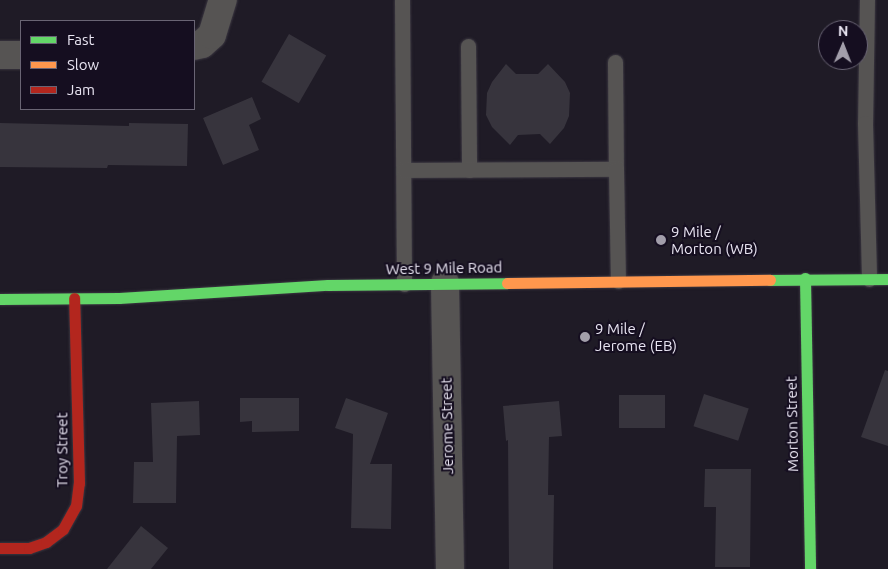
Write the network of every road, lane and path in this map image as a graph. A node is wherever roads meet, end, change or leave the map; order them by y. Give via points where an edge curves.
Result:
1 (223, 0) edge
2 (402, 0) edge
3 (868, 0) edge
4 (195, 46) edge
5 (468, 46) dead end
6 (0, 55) edge
7 (20, 55) edge
8 (614, 62) dead end
9 (616, 169) junction
10 (404, 170) junction
11 (469, 170) junction
12 (805, 278) junction
13 (868, 279) junction
14 (888, 279) edge
15 (618, 281) junction
16 (445, 283) junction
17 (404, 284) junction
18 (74, 298) junction
19 (0, 299) edge
20 (0, 548) edge
21 (450, 569) edge
22 (810, 569) edge

1 - 4 street via 212,35
2 - 10 lane
3 - 13 lane via 865,123
5 - 11 lane
6 - 7 street
8 - 9 lane
9 - 11 lane
9 - 15 lane
10 - 11 lane
10 - 17 lane
12 - 13 main road, West 9 Mile Road
12 - 15 main road, West 9 Mile Road
12 - 22 main road, Morton Street
13 - 14 main road, West 9 Mile Road
15 - 16 main road, West 9 Mile Road
16 - 17 main road, West 9 Mile Road
16 - 21 street, Jerome Street
17 - 18 main road, West 9 Mile Road
18 - 19 main road, West 9 Mile Road
18 - 20 main road, Troy Street via 76,506 63,530 46,542 29,548

